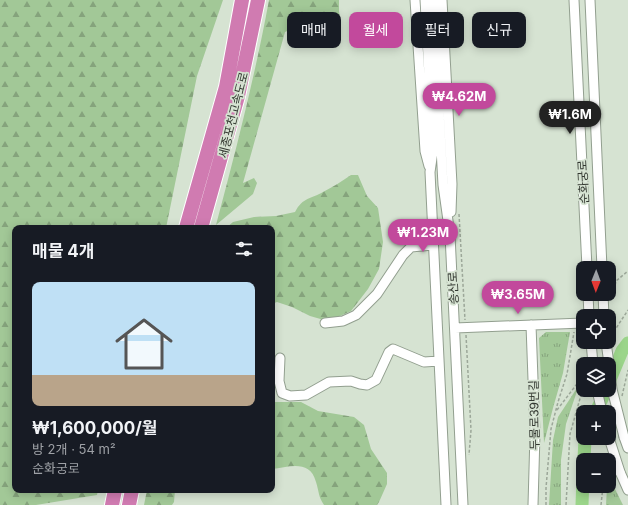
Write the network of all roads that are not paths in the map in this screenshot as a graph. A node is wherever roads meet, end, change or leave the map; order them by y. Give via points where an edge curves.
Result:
1 (242, 0) edge
2 (258, 0) edge
3 (415, 0) edge
4 (425, 0) edge
5 (434, 0) edge
6 (442, 0) edge
7 (574, 0) edge
8 (590, 0) edge
9 (430, 172) junction
10 (187, 225) edge
11 (202, 225) edge
12 (450, 235) junction
13 (433, 245) junction
14 (587, 261) edge
15 (602, 261) edge
16 (326, 323) dead end
17 (576, 324) edge
18 (531, 325) junction
19 (455, 328) junction
20 (280, 358) dead end
21 (439, 361) junction
22 (614, 397) edge
23 (611, 445) edge
24 (628, 448) edge
25 (628, 490) edge
26 (114, 493) edge
27 (131, 493) edge
28 (112, 505) edge
29 (129, 505) edge
30 (446, 505) edge
31 (463, 505) edge
32 (533, 505) edge

1 - 10 highway, 세종포천고속도로 via 226,87
2 - 11 highway, 세종포천고속도로 via 238,96
3 - 9 street via 425,151
4 - 9 street, 송산로 via 433,151
5 - 12 street, 송산로 via 443,185
6 - 12 street via 452,184
7 - 14 street, 순화궁로
8 - 15 street, 순화궁로
9 - 13 street, 송산로
12 - 19 street, 송산로
13 - 16 street via 411,247 376,294 356,315 344,321
13 - 21 street, 송산로
17 - 18 street
18 - 19 street
18 - 32 street, 두물로39번길 via 535,434
19 - 31 street, 송산로
20 - 21 street via 279,381 282,393 290,396 306,395 329,382 351,381 367,385 376,380 389,352 393,350 424,362
21 - 30 street, 송산로
22 - 24 street, bridge
23 - 25 street, bridge
26 - 28 highway
27 - 29 highway

